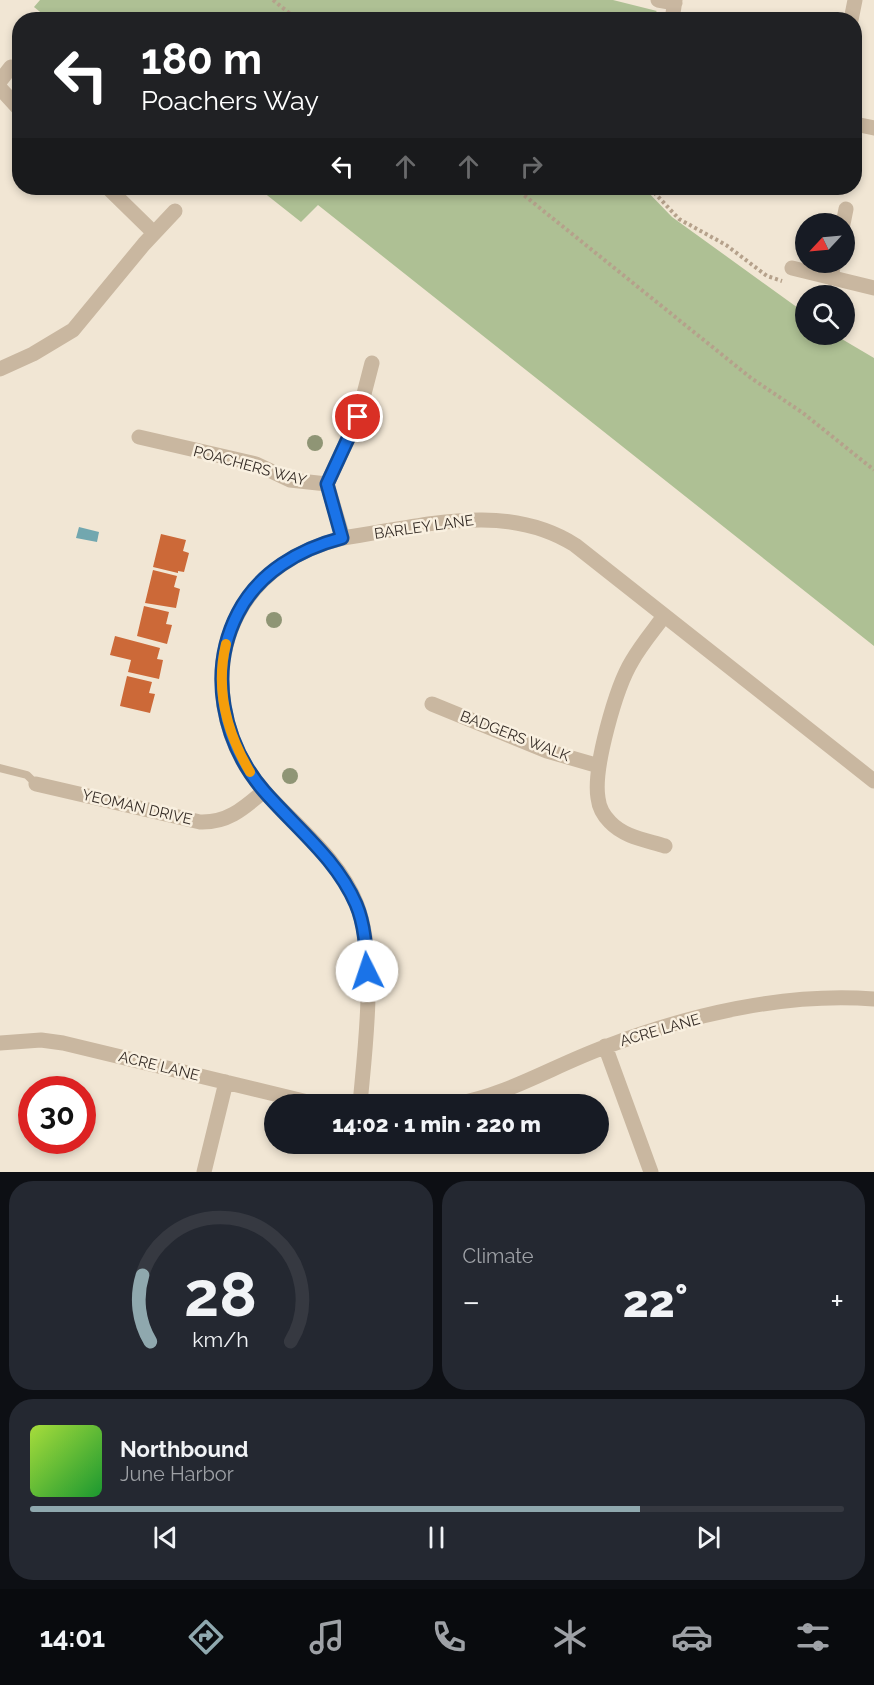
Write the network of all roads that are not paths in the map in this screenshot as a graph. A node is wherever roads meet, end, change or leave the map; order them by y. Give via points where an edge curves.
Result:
1 (658, 0) edge
2 (675, 1) edge
3 (11, 67) dead end
4 (0, 81) edge
5 (0, 88) edge
6 (12, 101) edge
7 (115, 195) edge
8 (176, 212) dead end
9 (154, 233) junction
10 (792, 268) road end
11 (795, 268) edge
12 (840, 273) edge
13 (874, 288) edge
14 (372, 363) dead end
15 (0, 369) edge
16 (139, 437) dead end
17 (327, 484) junction
18 (342, 538) junction
19 (664, 616) junction
20 (432, 704) dead end
21 (599, 766) junction
22 (0, 768) edge
23 (874, 781) edge
24 (36, 784) joint
25 (264, 791) junction
26 (665, 846) dead end
27 (874, 999) edge
28 (0, 1043) edge
29 (605, 1046) junction
30 (226, 1082) junction
31 (275, 1094) edge
32 (361, 1094) edge
33 (492, 1094) edge
34 (204, 1172) edge
35 (651, 1172) edge

1 - 2 street
3 - 4 street
5 - 6 street
7 - 9 street
8 - 9 street
9 - 15 street via 73,330
10 - 11 street
12 - 13 street
14 - 17 street, POACHERS WAY via 358,417
16 - 17 street, POACHERS WAY via 256,464 290,480
17 - 18 street, POACHERS WAY
18 - 19 street, BARLEY LANE via 471,519 520,521 544,528 575,545
18 - 25 street, BARLEY LANE via 307,549 270,573 254,588 229,631 221,672 226,717 242,758
19 - 21 street via 621,682
19 - 23 street, BARLEY LANE
20 - 21 street, BADGERS WALK via 547,751
21 - 26 street via 598,800 611,823 634,837
22 - 24 lane via 27,775
24 - 25 street, YEOMAN DRIVE via 207,822 232,816
25 - 32 street, BARLEY LANE via 326,855 357,905 367,966
27 - 29 street, ACRE LANE via 833,998 757,1006
28 - 30 street, ACRE LANE via 63,1043
29 - 33 street, ACRE LANE
29 - 35 street
30 - 31 street, ACRE LANE
30 - 34 street

